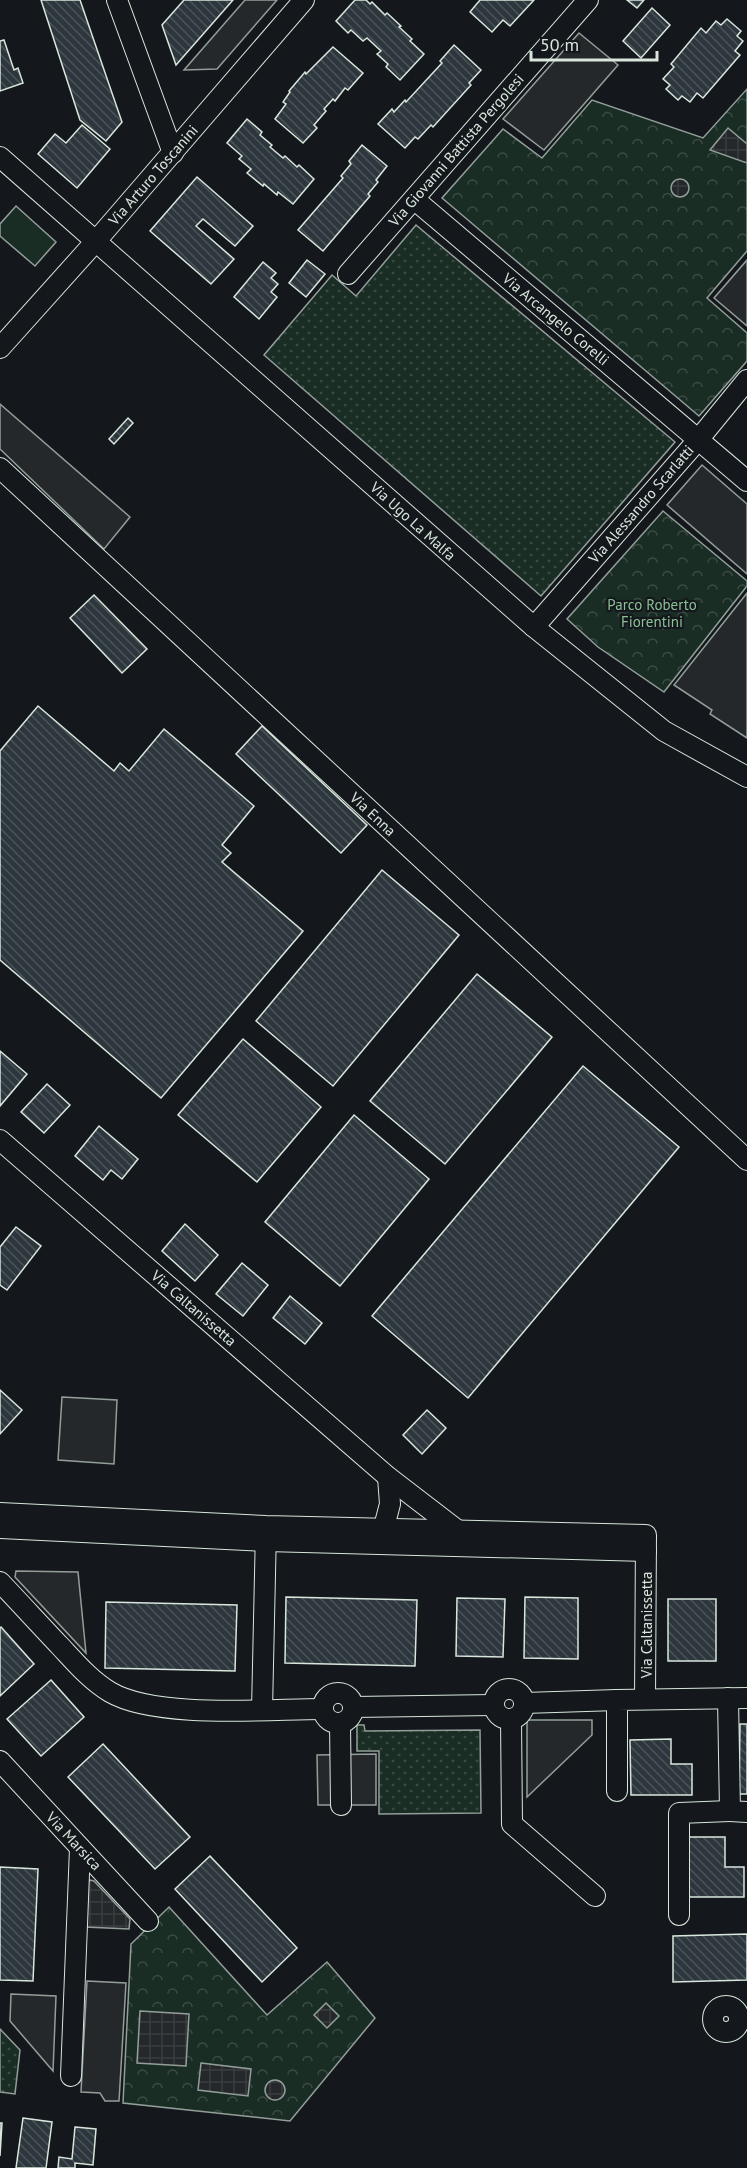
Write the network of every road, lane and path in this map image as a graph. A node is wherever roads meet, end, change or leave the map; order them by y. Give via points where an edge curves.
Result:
1 (117, 0) edge
2 (304, 0) edge
3 (588, 0) edge
4 (173, 153) junction
5 (0, 158) edge
6 (414, 199) junction
7 (96, 241) junction
8 (348, 274) dead end
9 (0, 348) edge
10 (747, 380) edge
11 (698, 440) junction
12 (0, 468) edge
13 (747, 481) edge
14 (534, 627) junction
15 (747, 777) edge
16 (0, 1140) edge
17 (747, 1160) edge
18 (388, 1477) junction
19 (0, 1513) edge
20 (384, 1527) junction
21 (0, 1528) edge
22 (457, 1530) junction
23 (266, 1533) junction
24 (646, 1543) junction
25 (0, 1582) edge
26 (737, 1698) edge
27 (645, 1699) junction
28 (617, 1700) junction
29 (524, 1703) junction
30 (494, 1705) junction
31 (353, 1707) junction
32 (322, 1709) junction
33 (262, 1710) junction
34 (511, 1719) junction
35 (340, 1723) junction
36 (0, 1761) edge
37 (617, 1791) dead end
38 (341, 1805) dead end
39 (738, 1811) edge
40 (80, 1848) junction
41 (595, 1896) dead end
42 (679, 1915) dead end
43 (148, 1920) dead end
44 (70, 2076) dead end

1 - 4 street
2 - 4 street, Via Arturo Toscanini
3 - 6 street, Via Giovanni Battista Pergolesi
4 - 7 street, Via Arturo Toscanini
5 - 7 street, Via Ugo La Malfa
6 - 8 street, Via Giovanni Battista Pergolesi
6 - 11 street, Via Arcangelo Corelli
7 - 9 street, Via Arturo Toscanini
7 - 14 street, Via Ugo La Malfa
10 - 11 street, Via Alessandro Scarlatti
11 - 13 street, Via Arcangelo Corelli
11 - 14 street, Via Alessandro Scarlatti
12 - 17 street, Via Enna
14 - 15 street, Via Ugo La Malfa via 664,731
16 - 18 street, Via Caltanissetta
18 - 20 street via 390,1504
18 - 22 street, Via Caltanissetta
19 - 23 street, Via Caltanissetta
20 - 22 street, Via Caltanissetta
20 - 23 street, Via Caltanissetta
21 - 23 street, Via Caltanissetta
22 - 24 street, Via Caltanissetta
23 - 24 street, Via Caltanissetta
23 - 33 street
24 - 27 street, Via Caltanissetta
25 - 33 street via 85,1672 111,1692 137,1703 163,1707
26 - 27 street, Via Caltanissetta
26 - 39 street
27 - 28 street, Via Caltanissetta
28 - 29 street, Via Caltanissetta
28 - 37 street
29 - 30 street via 518,1691 508,1688 496,1695
29 - 34 street via 520,1715
30 - 31 street
30 - 34 street via 501,1718
31 - 32 street via 346,1695 337,1692 328,1695
31 - 35 street via 348,1719
32 - 33 street
32 - 35 street via 326,1718
34 - 41 street via 512,1824
35 - 38 street
36 - 40 street, Via Marsica
39 - 42 street via 679,1813
40 - 43 street, Via Marsica
40 - 44 street

